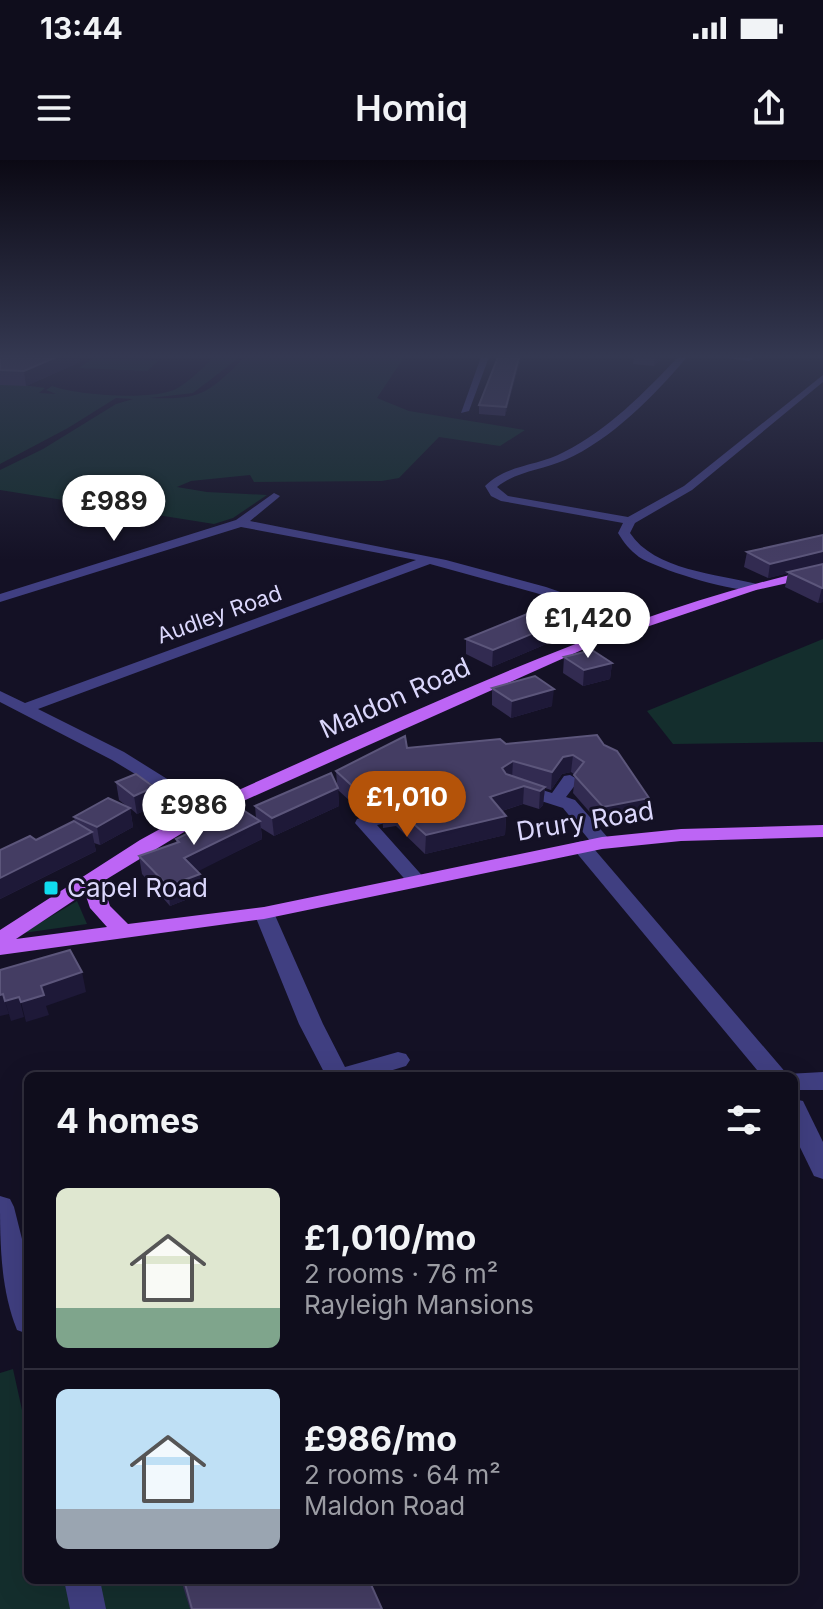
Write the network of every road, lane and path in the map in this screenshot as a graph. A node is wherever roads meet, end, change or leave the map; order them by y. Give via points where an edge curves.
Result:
1 (607, 425) edge
2 (766, 425) edge
3 (274, 496) dead end
4 (630, 521) junction
5 (240, 523) junction
6 (429, 560) junction
7 (823, 571) edge
8 (752, 587) junction
9 (0, 598) edge
10 (639, 622) junction
11 (0, 696) edge
12 (25, 708) junction
13 (570, 780) dead end
14 (513, 786) edge
15 (556, 799) junction
16 (430, 807) edge
17 (206, 811) junction
18 (823, 831) edge
19 (592, 845) junction
20 (91, 879) junction
21 (417, 881) junction
22 (264, 913) junction
23 (122, 930) junction
24 (0, 940) edge
25 (0, 948) edge
26 (398, 1060) dead end
27 (339, 1072) edge
28 (355, 1072) edge
29 (773, 1072) edge
30 (798, 1081) edge
31 (823, 1081) edge
32 (798, 1116) edge
33 (823, 1169) edge
34 (0, 1207) edge
35 (24, 1305) edge
36 (83, 1584) edge
37 (88, 1609) edge

1 - 4 street via 572,452 510,474 490,490 505,499
2 - 4 street via 688,488
3 - 5 street
4 - 8 street via 626,540 642,555
5 - 6 street via 338,538
5 - 9 street
6 - 10 street via 540,587
6 - 12 street, Audley Road
7 - 8 main road, Maldon Road
8 - 10 main road, Maldon Road
10 - 17 main road, Maldon Road
11 - 12 street
12 - 17 street via 118,756
13 - 15 street
14 - 15 street
15 - 19 street via 569,804
16 - 21 street via 364,823
17 - 20 main road, Maldon Road
18 - 19 main road, Drury Road via 681,835
19 - 21 main road, Drury Road
19 - 29 street
20 - 23 main road via 100,908
20 - 24 main road, Maldon Road
21 - 22 main road, Drury Road
22 - 23 main road, Drury Road
22 - 27 street via 311,1024
23 - 25 main road, Drury Road
26 - 28 street
30 - 31 street
32 - 33 street
34 - 35 street
36 - 37 street

